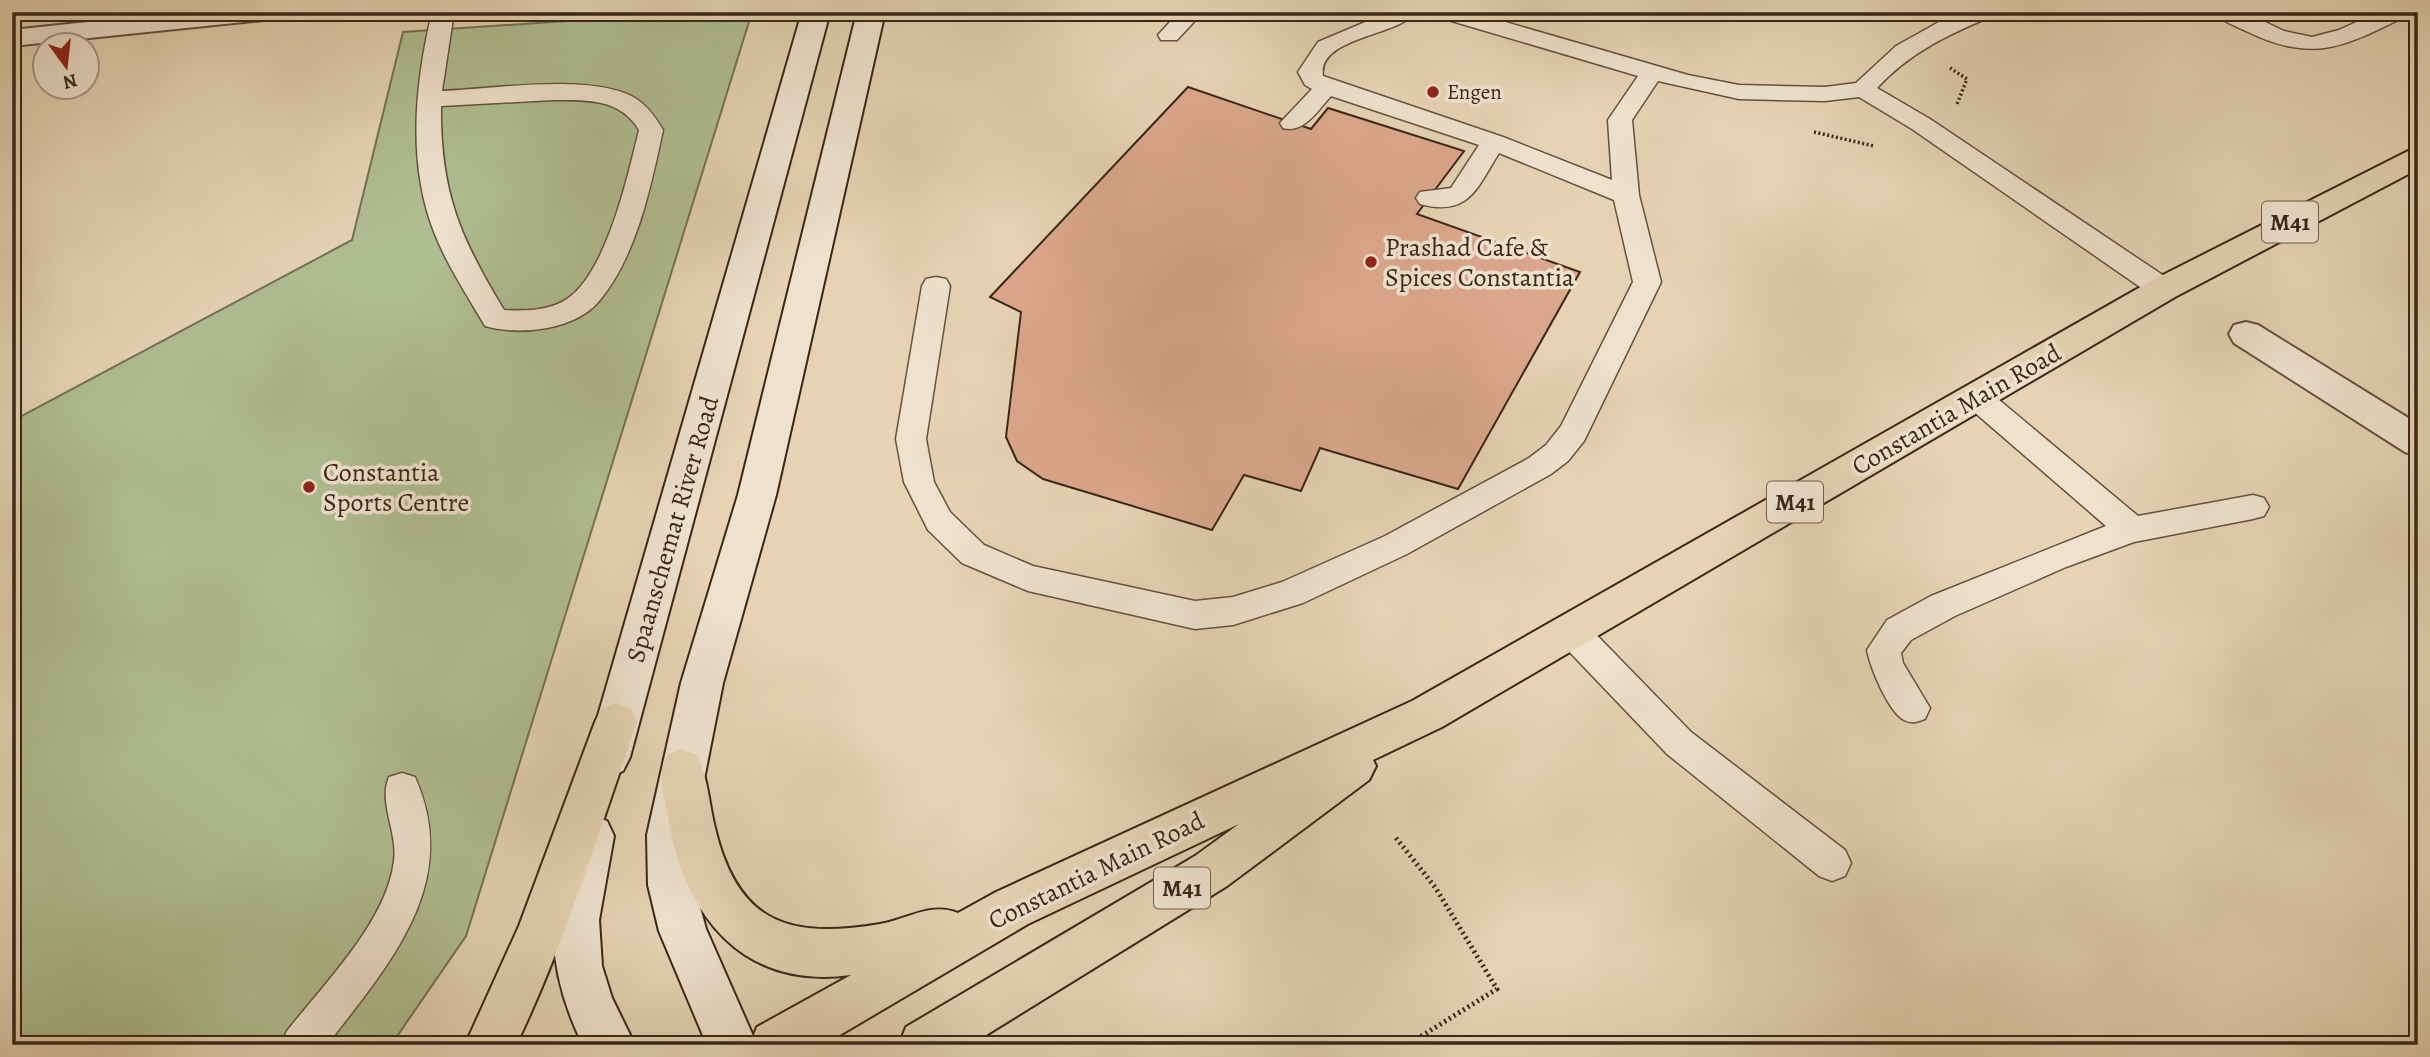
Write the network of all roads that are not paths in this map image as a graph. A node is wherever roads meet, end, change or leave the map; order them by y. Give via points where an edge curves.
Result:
1 (264, 12) edge
2 (443, 12) edge
3 (816, 12) edge
4 (871, 12) edge
5 (1192, 12) edge
6 (1405, 12) edge
7 (1446, 12) edge
8 (1982, 12) edge
9 (2227, 12) edge
10 (2396, 12) edge
11 (1169, 35) dead end
12 (12, 38) edge
13 (1652, 72) junction
14 (1327, 87) junction
15 (1863, 89) junction
16 (428, 99) junction
17 (1292, 123) dead end
18 (1494, 142) junction
19 (2418, 156) edge
20 (1626, 195) junction
21 (1429, 198) dead end
22 (936, 286) dead end
23 (2163, 289) junction
24 (2246, 334) dead end
25 (1976, 397) junction
26 (2418, 442) edge
27 (2253, 507) dead end
28 (2132, 530) junction
29 (1571, 631) junction
30 (1913, 708) dead end
31 (1427, 714) junction
32 (616, 722) junction
33 (682, 769) junction
34 (402, 789) dead end
35 (1832, 863) dead end
36 (1012, 908) junction
37 (301, 1045) edge
38 (490, 1045) edge
39 (610, 1045) edge
40 (732, 1045) edge
41 (775, 1045) edge
42 (924, 1045) edge

1 - 12 main road
2 - 16 lane
3 - 32 main road, Spaanschemat River Road
4 - 33 main road via 757,495
5 - 11 lane
6 - 14 lane via 1333,41 1310,72 1313,80
7 - 13 lane
8 - 15 lane via 1912,43
9 - 10 lane via 2266,34 2298,44 2343,39
13 - 15 lane via 1739,92 1825,94
13 - 20 lane via 1620,120
14 - 17 lane
14 - 18 lane
15 - 23 lane
16 - 16 lane via 574,94 614,97 641,112 651,130 645,159 598,287 579,305 523,322 495,318 460,261 438,204
18 - 20 lane
18 - 21 lane via 1460,194
19 - 23 main road, Constantia Main Road / M41
20 - 22 lane via 1647,282 1573,433 1557,453 1395,545 1291,593 1233,611 1195,615 1028,578 973,554 939,521 919,482 911,439
23 - 25 main road, Constantia Main Road / M41
24 - 26 main road
25 - 28 lane
25 - 29 main road, Constantia Main Road / M41
27 - 28 lane
28 - 30 lane via 1943,606 1899,630 1884,650 1887,667
29 - 31 main road, Constantia Main Road / M41
29 - 35 lane via 1679,743
31 - 36 main road, Constantia Main Road / M41
31 - 42 main road, Constantia Main Road / M41 via 1211,871
32 - 38 main road via 542,925
32 - 39 main road, Spaanschemat River Road via 573,933 580,984
33 - 36 main road via 692,840 714,891 748,931 780,948 807,954 857,953
33 - 40 main road via 670,835 671,885 683,931
34 - 37 lane via 413,861 404,896 368,957
36 - 41 main road, Constantia Main Road / M41

